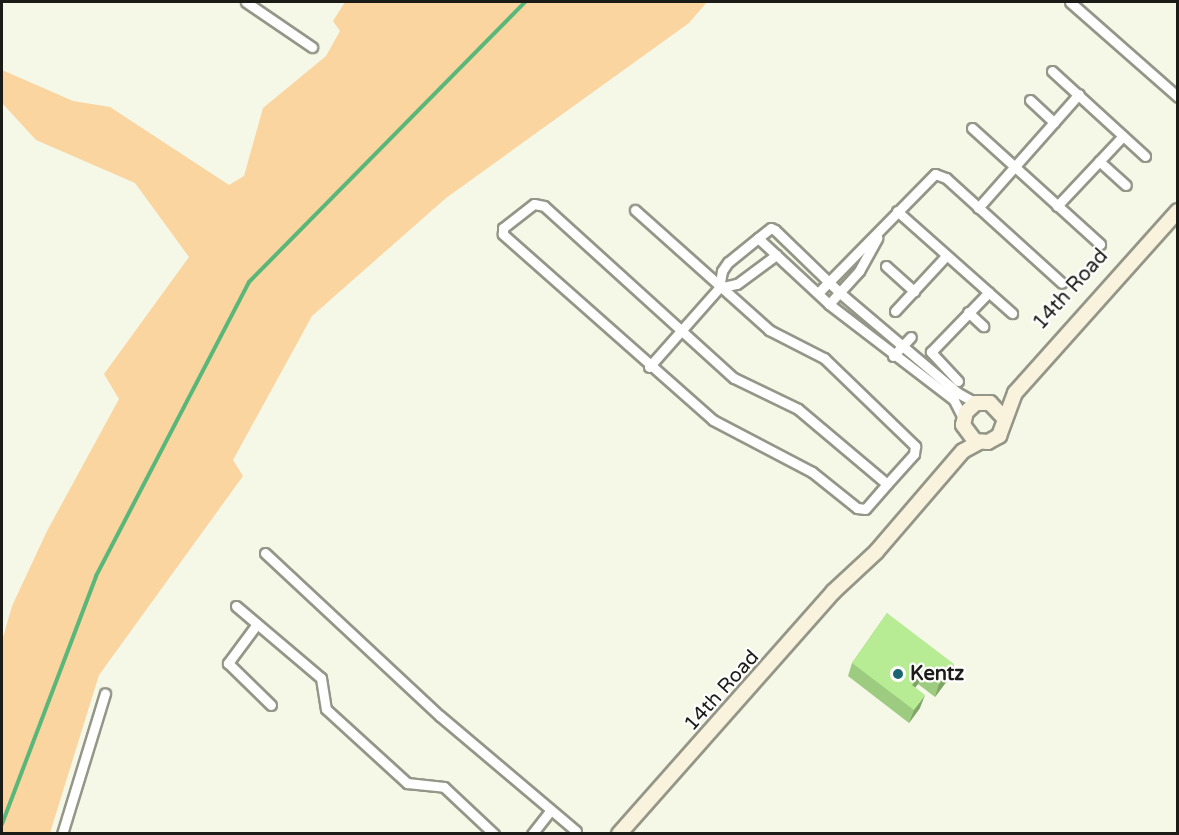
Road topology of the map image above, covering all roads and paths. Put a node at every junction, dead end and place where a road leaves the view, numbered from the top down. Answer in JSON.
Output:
{"nodes":[{"id":1,"x":246,"y":2,"type":"edge"},
{"id":2,"x":1070,"y":2,"type":"edge"},
{"id":3,"x":312,"y":47,"type":"dead end"},
{"id":4,"x":1052,"y":71,"type":"dead end"},
{"id":5,"x":1079,"y":94,"type":"junction"},
{"id":6,"x":1178,"y":96,"type":"edge"},
{"id":7,"x":1029,"y":100,"type":"dead end"},
{"id":8,"x":1054,"y":122,"type":"junction"},
{"id":9,"x":972,"y":128,"type":"dead end"},
{"id":10,"x":1123,"y":136,"type":"junction"},
{"id":11,"x":1145,"y":156,"type":"dead end"},
{"id":12,"x":1100,"y":161,"type":"junction"},
{"id":13,"x":1014,"y":168,"type":"junction"},
{"id":14,"x":1126,"y":185,"type":"dead end"},
{"id":15,"x":1178,"y":200,"type":"edge"},
{"id":16,"x":1057,"y":206,"type":"junction"},
{"id":17,"x":978,"y":208,"type":"junction"},
{"id":18,"x":635,"y":210,"type":"dead end"},
{"id":19,"x":897,"y":211,"type":"junction"},
{"id":20,"x":1178,"y":211,"type":"edge"},
{"id":21,"x":879,"y":233,"type":"junction"},
{"id":22,"x":758,"y":238,"type":"junction"},
{"id":23,"x":1100,"y":244,"type":"dead end"},
{"id":24,"x":776,"y":255,"type":"junction"},
{"id":25,"x":946,"y":256,"type":"junction"},
{"id":26,"x":886,"y":267,"type":"dead end"},
{"id":27,"x":828,"y":281,"type":"junction"},
{"id":28,"x":1062,"y":283,"type":"dead end"},
{"id":29,"x":719,"y":288,"type":"junction"},
{"id":30,"x":914,"y":291,"type":"junction"},
{"id":31,"x":989,"y":292,"type":"junction"},
{"id":32,"x":818,"y":293,"type":"junction"},
{"id":33,"x":840,"y":293,"type":"junction"},
{"id":34,"x":829,"y":304,"type":"junction"},
{"id":35,"x":895,"y":311,"type":"dead end"},
{"id":36,"x":968,"y":312,"type":"junction"},
{"id":37,"x":1011,"y":313,"type":"dead end"},
{"id":38,"x":983,"y":326,"type":"dead end"},
{"id":39,"x":683,"y":330,"type":"junction"},
{"id":40,"x":911,"y":337,"type":"dead end"},
{"id":41,"x":903,"y":345,"type":"junction"},
{"id":42,"x":893,"y":356,"type":"junction"},
{"id":43,"x":648,"y":367,"type":"junction"},
{"id":44,"x":958,"y":381,"type":"dead end"},
{"id":45,"x":983,"y":403,"type":"junction"},
{"id":46,"x":1003,"y":417,"type":"junction"},
{"id":47,"x":964,"y":423,"type":"junction"},
{"id":48,"x":979,"y":442,"type":"junction"},
{"id":49,"x":887,"y":484,"type":"junction"},
{"id":50,"x":265,"y":553,"type":"dead end"},
{"id":51,"x":851,"y":573,"type":"junction"},
{"id":52,"x":236,"y":606,"type":"dead end"},
{"id":53,"x":257,"y":624,"type":"junction"},
{"id":54,"x":105,"y":693,"type":"dead end"},
{"id":55,"x":271,"y":705,"type":"dead end"},
{"id":56,"x":550,"y":811,"type":"junction"},
{"id":57,"x":576,"y":831,"type":"dead end"},
{"id":58,"x":62,"y":834,"type":"edge"},
{"id":59,"x":494,"y":834,"type":"edge"},
{"id":60,"x":532,"y":834,"type":"edge"},
{"id":61,"x":619,"y":834,"type":"edge"}],
"edges":[{"from":1,"to":3,"type":"street"},
{"from":2,"to":6,"type":"street"},
{"from":4,"to":5,"type":"street"},
{"from":5,"to":8,"type":"street"},
{"from":5,"to":10,"type":"street"},
{"from":7,"to":8,"type":"street"},
{"from":8,"to":13,"type":"street"},
{"from":9,"to":13,"type":"street"},
{"from":10,"to":11,"type":"street"},
{"from":10,"to":12,"type":"street"},
{"from":12,"to":14,"type":"street"},
{"from":12,"to":16,"type":"street"},
{"from":13,"to":16,"type":"street"},
{"from":13,"to":17,"type":"street"},
{"from":15,"to":45,"type":"street","name":"14th Road"},
{"from":16,"to":23,"type":"street"},
{"from":17,"to":19,"type":"street"},
{"from":17,"to":28,"type":"street"},
{"from":18,"to":29,"type":"street"},
{"from":19,"to":21,"type":"street"},
{"from":19,"to":25,"type":"street"},
{"from":20,"to":46,"type":"street","name":"14th Road"},
{"from":21,"to":27,"type":"street"},
{"from":21,"to":33,"type":"street"},
{"from":22,"to":24,"type":"street"},
{"from":22,"to":27,"type":"street"},
{"from":22,"to":29,"type":"street"},
{"from":24,"to":29,"type":"street"},
{"from":24,"to":32,"type":"street"},
{"from":25,"to":30,"type":"street"},
{"from":25,"to":31,"type":"street"},
{"from":26,"to":30,"type":"street"},
{"from":27,"to":32,"type":"street"},
{"from":27,"to":33,"type":"street"},
{"from":29,"to":39,"type":"street"},
{"from":29,"to":49,"type":"street"},
{"from":30,"to":35,"type":"street"},
{"from":31,"to":36,"type":"street"},
{"from":31,"to":37,"type":"street"},
{"from":32,"to":34,"type":"street"},
{"from":33,"to":34,"type":"street"},
{"from":33,"to":41,"type":"street"},
{"from":34,"to":42,"type":"street"},
{"from":36,"to":38,"type":"street"},
{"from":36,"to":44,"type":"street"},
{"from":39,"to":43,"type":"street"},
{"from":39,"to":43,"type":"street"},
{"from":39,"to":49,"type":"street"},
{"from":40,"to":41,"type":"street"},
{"from":41,"to":42,"type":"street"},
{"from":41,"to":45,"type":"street"},
{"from":42,"to":47,"type":"street"},
{"from":43,"to":49,"type":"street"},
{"from":45,"to":46,"type":"street"},
{"from":45,"to":47,"type":"street","name":"14th Road"},
{"from":46,"to":48,"type":"street","name":"14th Road"},
{"from":47,"to":48,"type":"street"},
{"from":47,"to":51,"type":"street","name":"14th Road"},
{"from":48,"to":51,"type":"street","name":"14th Road"},
{"from":50,"to":56,"type":"street"},
{"from":51,"to":61,"type":"street","name":"14th Road"},
{"from":52,"to":53,"type":"street"},
{"from":53,"to":55,"type":"street"},
{"from":53,"to":59,"type":"street"},
{"from":54,"to":58,"type":"street"},
{"from":56,"to":57,"type":"street"},
{"from":56,"to":60,"type":"street"}]}
